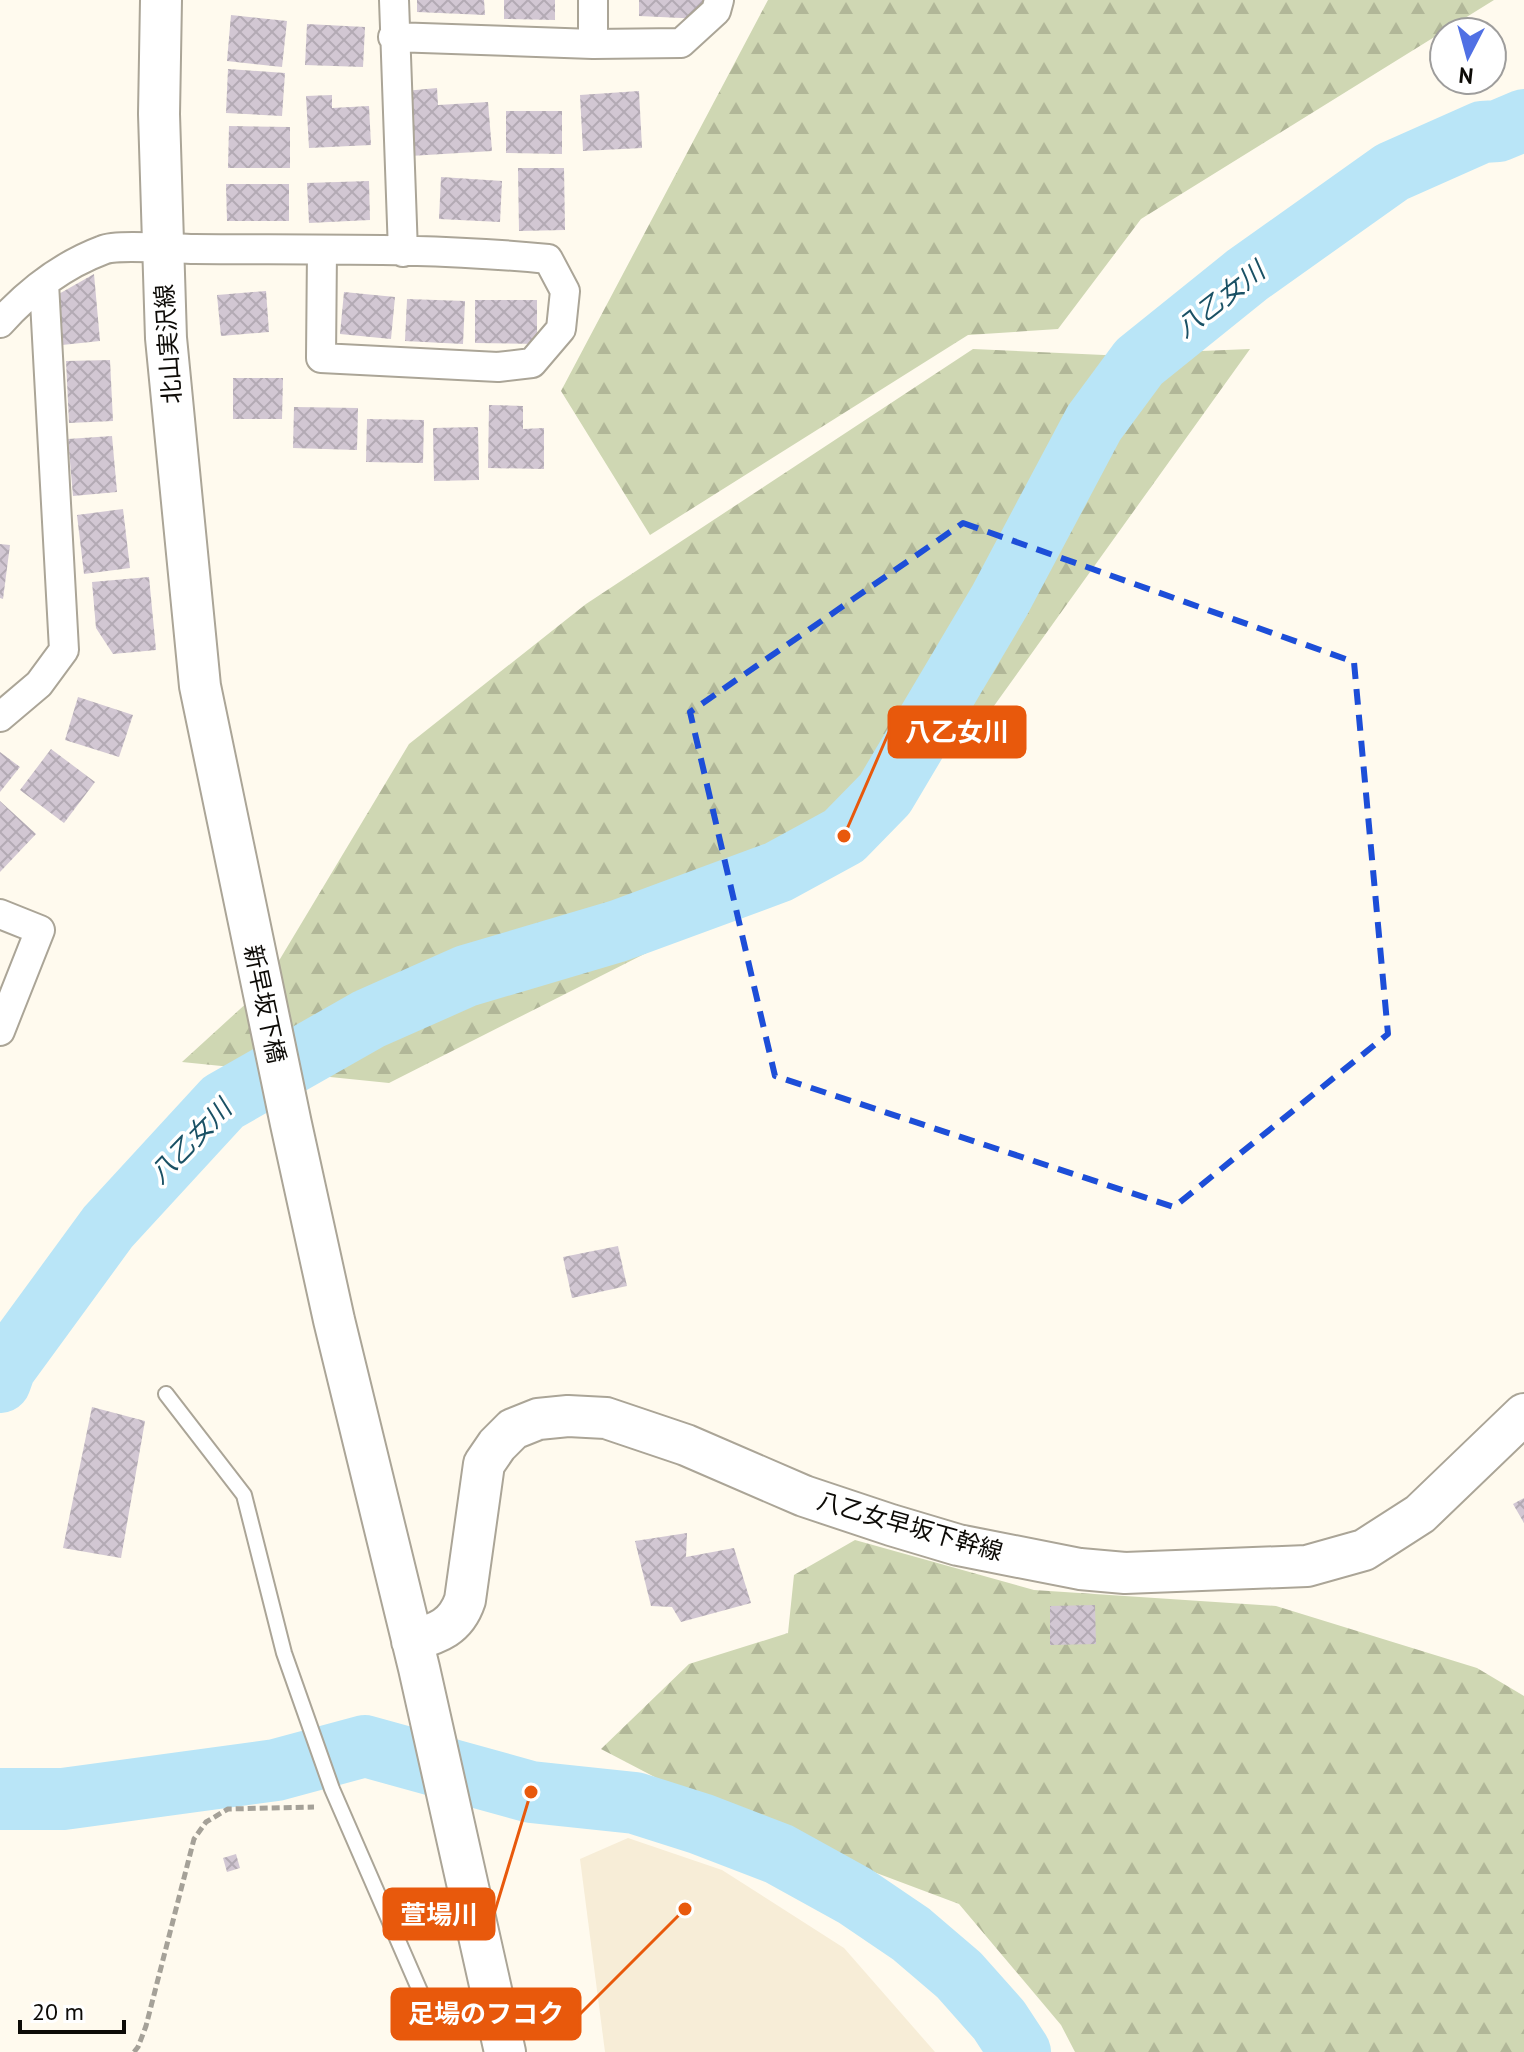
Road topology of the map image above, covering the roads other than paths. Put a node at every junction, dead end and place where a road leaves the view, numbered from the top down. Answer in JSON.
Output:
{"nodes":[{"id":1,"x":161,"y":0,"type":"edge"},
{"id":2,"x":394,"y":0,"type":"edge"},
{"id":3,"x":593,"y":0,"type":"edge"},
{"id":4,"x":719,"y":0,"type":"edge"},
{"id":5,"x":393,"y":37,"type":"junction"},
{"id":6,"x":593,"y":44,"type":"junction"},
{"id":7,"x":161,"y":249,"type":"junction"},
{"id":8,"x":322,"y":250,"type":"junction"},
{"id":9,"x":403,"y":252,"type":"junction"},
{"id":10,"x":44,"y":283,"type":"junction"},
{"id":11,"x":0,"y":323,"type":"edge"},
{"id":12,"x":200,"y":686,"type":"joint"},
{"id":13,"x":0,"y":717,"type":"edge"},
{"id":14,"x":0,"y":914,"type":"edge"},
{"id":15,"x":0,"y":1031,"type":"edge"},
{"id":16,"x":166,"y":1394,"type":"dead end"},
{"id":17,"x":1524,"y":1414,"type":"edge"},
{"id":18,"x":416,"y":1655,"type":"junction"},
{"id":19,"x":494,"y":2002,"type":"junction"},
{"id":20,"x":505,"y":2052,"type":"edge"}],
"edges":[{"from":1,"to":7,"type":"street","name":"北山実沢線"},
{"from":2,"to":5,"type":"street"},
{"from":3,"to":6,"type":"street"},
{"from":4,"to":6,"type":"street"},
{"from":5,"to":6,"type":"street"},
{"from":5,"to":9,"type":"street"},
{"from":7,"to":8,"type":"street"},
{"from":7,"to":10,"type":"street"},
{"from":7,"to":12,"type":"street","name":"北山実沢線"},
{"from":8,"to":9,"type":"street"},
{"from":8,"to":9,"type":"street"},
{"from":10,"to":11,"type":"street"},
{"from":10,"to":13,"type":"street"},
{"from":12,"to":18,"type":"street","name":"新早坂下橋"},
{"from":14,"to":15,"type":"street"},
{"from":16,"to":19,"type":"lane"},
{"from":17,"to":18,"type":"street","name":"八乙女早坂下幹線"},
{"from":18,"to":19,"type":"street","name":"新早坂下橋"},
{"from":19,"to":20,"type":"street"}]}
